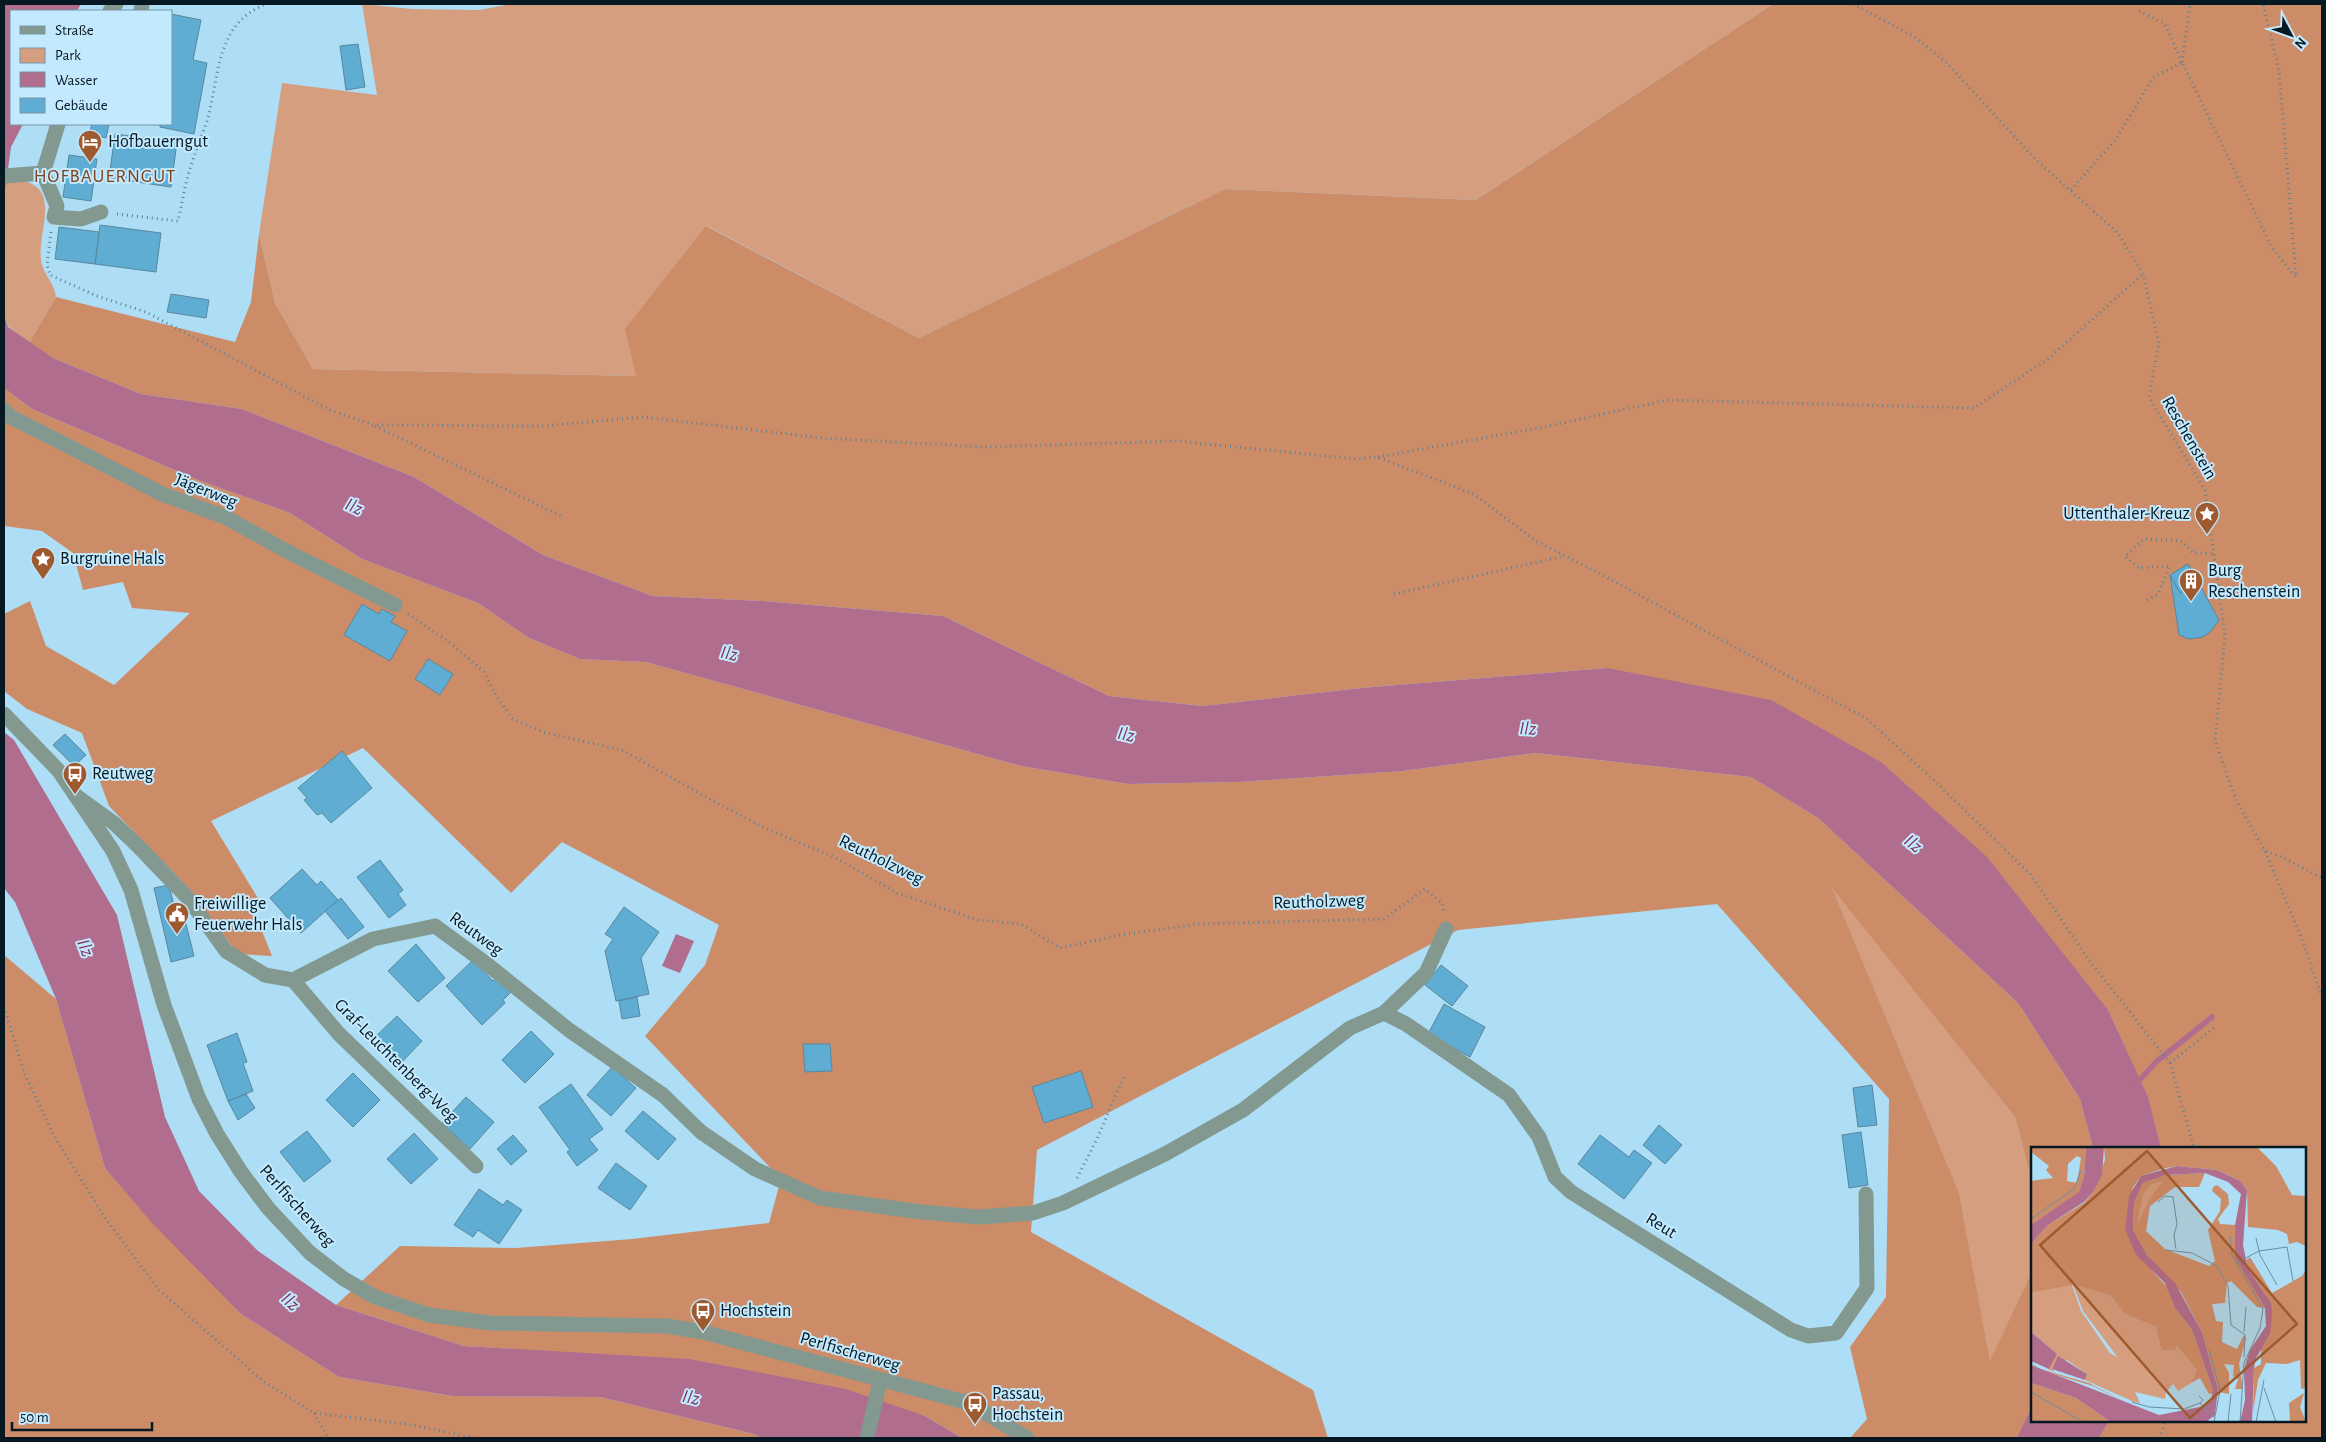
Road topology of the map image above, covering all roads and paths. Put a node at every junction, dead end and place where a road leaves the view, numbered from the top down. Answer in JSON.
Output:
{"nodes":[{"id":1,"x":266,"y":4,"type":"edge"},
{"id":2,"x":1853,"y":4,"type":"edge"},
{"id":3,"x":2190,"y":4,"type":"edge"},
{"id":4,"x":2263,"y":4,"type":"edge"},
{"id":5,"x":2139,"y":11,"type":"dead end"},
{"id":6,"x":2182,"y":62,"type":"junction"},
{"id":7,"x":58,"y":125,"type":"edge"},
{"id":8,"x":43,"y":173,"type":"junction"},
{"id":9,"x":4,"y":176,"type":"edge"},
{"id":10,"x":2071,"y":190,"type":"junction"},
{"id":11,"x":101,"y":212,"type":"joint"},
{"id":12,"x":54,"y":216,"type":"junction"},
{"id":13,"x":2143,"y":274,"type":"junction"},
{"id":14,"x":4,"y":410,"type":"edge"},
{"id":15,"x":373,"y":425,"type":"junction"},
{"id":16,"x":1377,"y":457,"type":"junction"},
{"id":17,"x":561,"y":516,"type":"dead end"},
{"id":18,"x":2215,"y":554,"type":"junction"},
{"id":19,"x":1565,"y":556,"type":"junction"},
{"id":20,"x":1394,"y":594,"type":"dead end"},
{"id":21,"x":2147,"y":600,"type":"dead end"},
{"id":22,"x":395,"y":605,"type":"joint"},
{"id":23,"x":4,"y":714,"type":"edge"},
{"id":24,"x":75,"y":795,"type":"junction"},
{"id":25,"x":2265,"y":851,"type":"junction"},
{"id":26,"x":2322,"y":878,"type":"edge"},
{"id":27,"x":1446,"y":929,"type":"joint"},
{"id":28,"x":293,"y":980,"type":"junction"},
{"id":29,"x":2322,"y":998,"type":"edge"},
{"id":30,"x":4,"y":1006,"type":"edge"},
{"id":31,"x":1384,"y":1013,"type":"junction"},
{"id":32,"x":2215,"y":1027,"type":"dead end"},
{"id":33,"x":2170,"y":1063,"type":"junction"},
{"id":34,"x":1124,"y":1076,"type":"dead end"},
{"id":35,"x":2194,"y":1147,"type":"edge"},
{"id":36,"x":476,"y":1166,"type":"dead end"},
{"id":37,"x":1076,"y":1179,"type":"dead end"},
{"id":38,"x":1866,"y":1194,"type":"dead end"},
{"id":39,"x":880,"y":1381,"type":"junction"},
{"id":40,"x":314,"y":1413,"type":"junction"},
{"id":41,"x":2166,"y":1422,"type":"edge"},
{"id":42,"x":328,"y":1438,"type":"edge"},
{"id":43,"x":475,"y":1438,"type":"edge"},
{"id":44,"x":867,"y":1438,"type":"edge"},
{"id":45,"x":1027,"y":1438,"type":"edge"},
{"id":46,"x":2159,"y":1438,"type":"edge"}],
"edges":[{"from":1,"to":11,"type":"path"},
{"from":2,"to":10,"type":"path"},
{"from":3,"to":6,"type":"path"},
{"from":4,"to":6,"type":"path"},
{"from":5,"to":6,"type":"path"},
{"from":6,"to":10,"type":"path"},
{"from":7,"to":8,"type":"street"},
{"from":8,"to":9,"type":"street"},
{"from":8,"to":12,"type":"street"},
{"from":10,"to":13,"type":"path"},
{"from":11,"to":12,"type":"street"},
{"from":12,"to":15,"type":"path"},
{"from":13,"to":16,"type":"path"},
{"from":13,"to":18,"type":"path","name":"Reschenstein"},
{"from":14,"to":22,"type":"street","name":"Jägerweg"},
{"from":15,"to":16,"type":"path"},
{"from":15,"to":17,"type":"path"},
{"from":16,"to":19,"type":"path"},
{"from":18,"to":21,"type":"path"},
{"from":18,"to":25,"type":"path","name":"Reschenstein"},
{"from":19,"to":20,"type":"path"},
{"from":19,"to":33,"type":"path"},
{"from":22,"to":27,"type":"path","name":"Reutholzweg"},
{"from":23,"to":24,"type":"street","name":"Perlfischerweg"},
{"from":24,"to":28,"type":"street"},
{"from":24,"to":39,"type":"street","name":"Perlfischerweg"},
{"from":25,"to":26,"type":"path"},
{"from":25,"to":29,"type":"path","name":"Reschenstein"},
{"from":27,"to":31,"type":"street"},
{"from":28,"to":31,"type":"street","name":"Reutweg"},
{"from":28,"to":36,"type":"street","name":"Graf-Leuchtenberg-Weg"},
{"from":30,"to":40,"type":"path"},
{"from":31,"to":38,"type":"street","name":"Reut"},
{"from":32,"to":33,"type":"path"},
{"from":33,"to":35,"type":"path"},
{"from":34,"to":37,"type":"path"},
{"from":39,"to":44,"type":"street"},
{"from":39,"to":45,"type":"street","name":"Perlfischerweg"},
{"from":40,"to":42,"type":"path"},
{"from":40,"to":43,"type":"path"},
{"from":41,"to":46,"type":"path"}]}
